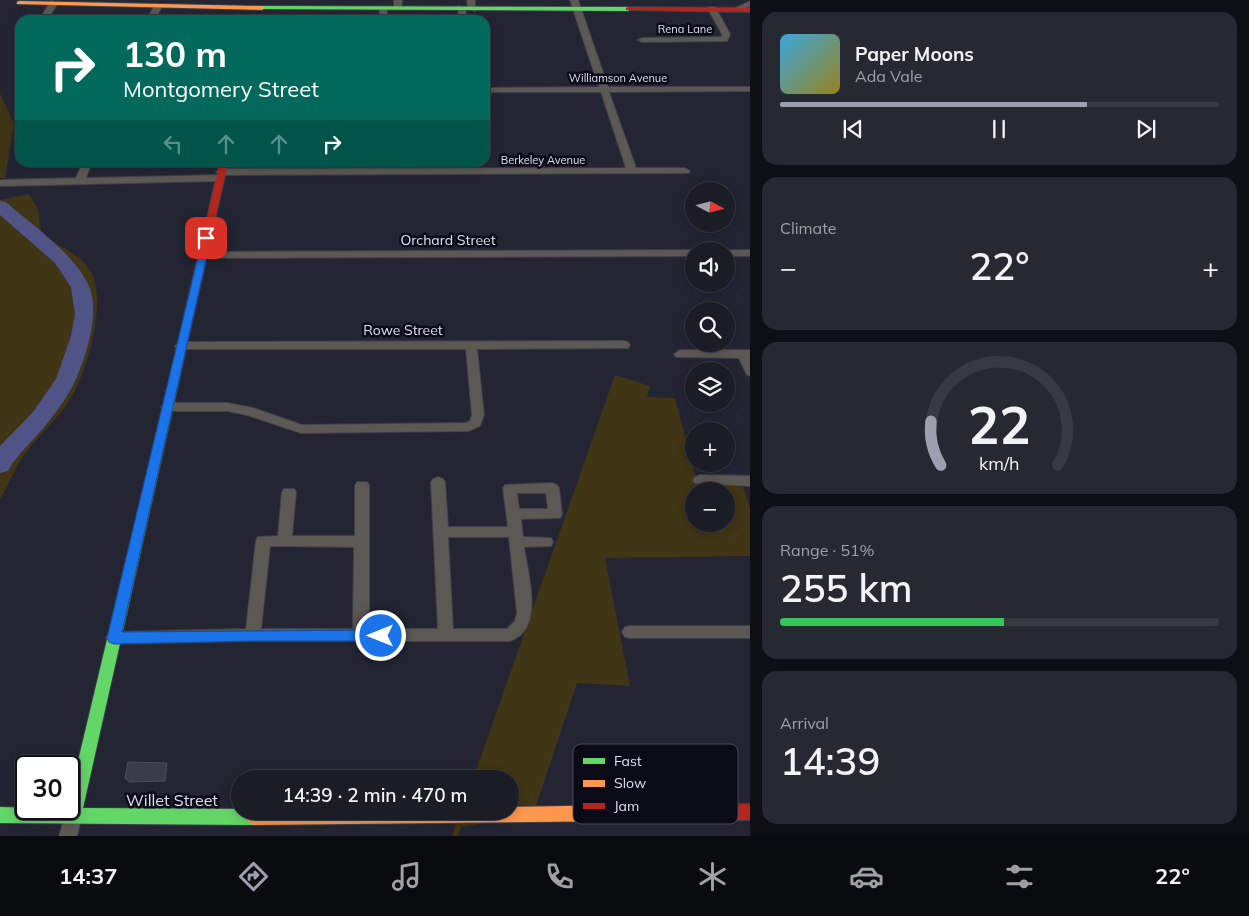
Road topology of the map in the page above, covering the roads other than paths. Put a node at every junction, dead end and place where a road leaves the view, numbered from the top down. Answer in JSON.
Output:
{"nodes":[{"id":1,"x":19,"y":3,"type":"dead end"},
{"id":2,"x":750,"y":3,"type":"edge"},
{"id":3,"x":54,"y":4,"type":"junction"},
{"id":4,"x":263,"y":4,"type":"edge"},
{"id":5,"x":398,"y":4,"type":"edge"},
{"id":6,"x":575,"y":4,"type":"edge"},
{"id":7,"x":158,"y":6,"type":"junction"},
{"id":8,"x":712,"y":8,"type":"junction"},
{"id":9,"x":467,"y":9,"type":"edge"},
{"id":10,"x":737,"y":9,"type":"junction"},
{"id":11,"x":750,"y":10,"type":"edge"},
{"id":12,"x":383,"y":14,"type":"edge"},
{"id":13,"x":46,"y":15,"type":"edge"},
{"id":14,"x":154,"y":15,"type":"edge"},
{"id":15,"x":642,"y":40,"type":"dead end"},
{"id":16,"x":748,"y":89,"type":"edge"},
{"id":17,"x":490,"y":90,"type":"edge"},
{"id":18,"x":604,"y":90,"type":"junction"},
{"id":19,"x":86,"y":167,"type":"edge"},
{"id":20,"x":222,"y":171,"type":"edge"},
{"id":21,"x":632,"y":171,"type":"junction"},
{"id":22,"x":685,"y":171,"type":"dead end"},
{"id":23,"x":80,"y":181,"type":"junction"},
{"id":24,"x":1,"y":183,"type":"edge"},
{"id":25,"x":685,"y":253,"type":"edge"},
{"id":26,"x":735,"y":253,"type":"edge"},
{"id":27,"x":750,"y":253,"type":"edge"},
{"id":28,"x":202,"y":255,"type":"junction"},
{"id":29,"x":471,"y":345,"type":"junction"},
{"id":30,"x":624,"y":345,"type":"dead end"},
{"id":31,"x":181,"y":346,"type":"junction"},
{"id":32,"x":680,"y":354,"type":"dead end"},
{"id":33,"x":746,"y":354,"type":"edge"},
{"id":34,"x":750,"y":372,"type":"edge"},
{"id":35,"x":167,"y":407,"type":"junction"},
{"id":36,"x":700,"y":480,"type":"dead end"},
{"id":37,"x":750,"y":481,"type":"edge"},
{"id":38,"x":438,"y":482,"type":"dead end"},
{"id":39,"x":362,"y":485,"type":"dead end"},
{"id":40,"x":289,"y":492,"type":"dead end"},
{"id":41,"x":514,"y":514,"type":"dead end"},
{"id":42,"x":441,"y":532,"type":"junction"},
{"id":43,"x":516,"y":537,"type":"junction"},
{"id":44,"x":285,"y":541,"type":"junction"},
{"id":45,"x":363,"y":542,"type":"junction"},
{"id":46,"x":546,"y":542,"type":"dead end"},
{"id":47,"x":630,"y":632,"type":"dead end"},
{"id":48,"x":750,"y":632,"type":"edge"},
{"id":49,"x":253,"y":635,"type":"junction"},
{"id":50,"x":446,"y":635,"type":"junction"},
{"id":51,"x":361,"y":636,"type":"junction"},
{"id":52,"x":114,"y":638,"type":"junction"},
{"id":53,"x":80,"y":786,"type":"edge"},
{"id":54,"x":573,"y":813,"type":"edge"},
{"id":55,"x":0,"y":815,"type":"edge"},
{"id":56,"x":15,"y":815,"type":"edge"},
{"id":57,"x":80,"y":816,"type":"edge"},
{"id":58,"x":72,"y":820,"type":"edge"},
{"id":59,"x":68,"y":836,"type":"edge"}],
"edges":[{"from":1,"to":3,"type":"street"},
{"from":2,"to":10,"type":"street"},
{"from":3,"to":7,"type":"street"},
{"from":3,"to":13,"type":"street"},
{"from":4,"to":7,"type":"street"},
{"from":4,"to":12,"type":"street"},
{"from":5,"to":9,"type":"street"},
{"from":5,"to":12,"type":"street"},
{"from":6,"to":8,"type":"street"},
{"from":6,"to":9,"type":"street"},
{"from":6,"to":18,"type":"street"},
{"from":7,"to":14,"type":"street"},
{"from":8,"to":10,"type":"street"},
{"from":8,"to":15,"type":"street","name":"Rena Lane"},
{"from":10,"to":11,"type":"street"},
{"from":16,"to":18,"type":"street","name":"Williamson Avenue"},
{"from":17,"to":18,"type":"street","name":"Williamson Avenue"},
{"from":18,"to":21,"type":"street"},
{"from":19,"to":23,"type":"street"},
{"from":20,"to":21,"type":"street","name":"Berkeley Avenue"},
{"from":20,"to":23,"type":"street","name":"Berkeley Avenue"},
{"from":20,"to":28,"type":"street"},
{"from":21,"to":22,"type":"street","name":"Berkeley Avenue"},
{"from":23,"to":24,"type":"street","name":"Berkeley Avenue"},
{"from":25,"to":28,"type":"street","name":"Orchard Street"},
{"from":26,"to":27,"type":"street"},
{"from":28,"to":31,"type":"street"},
{"from":29,"to":30,"type":"street","name":"Rowe Street"},
{"from":29,"to":31,"type":"street","name":"Rowe Street"},
{"from":29,"to":35,"type":"street"},
{"from":31,"to":35,"type":"street"},
{"from":32,"to":33,"type":"street"},
{"from":33,"to":34,"type":"street"},
{"from":35,"to":52,"type":"street"},
{"from":36,"to":37,"type":"street"},
{"from":38,"to":42,"type":"street"},
{"from":39,"to":45,"type":"street"},
{"from":40,"to":44,"type":"street"},
{"from":41,"to":43,"type":"street"},
{"from":42,"to":43,"type":"street"},
{"from":42,"to":50,"type":"street"},
{"from":43,"to":46,"type":"street"},
{"from":43,"to":50,"type":"street"},
{"from":44,"to":45,"type":"street"},
{"from":44,"to":49,"type":"street"},
{"from":45,"to":51,"type":"street"},
{"from":47,"to":48,"type":"street"},
{"from":49,"to":51,"type":"street"},
{"from":49,"to":52,"type":"street"},
{"from":50,"to":51,"type":"street"},
{"from":52,"to":53,"type":"street"},
{"from":54,"to":57,"type":"street","name":"Willet Street"},
{"from":55,"to":56,"type":"street","name":"Willet Street"},
{"from":58,"to":59,"type":"street"}]}
